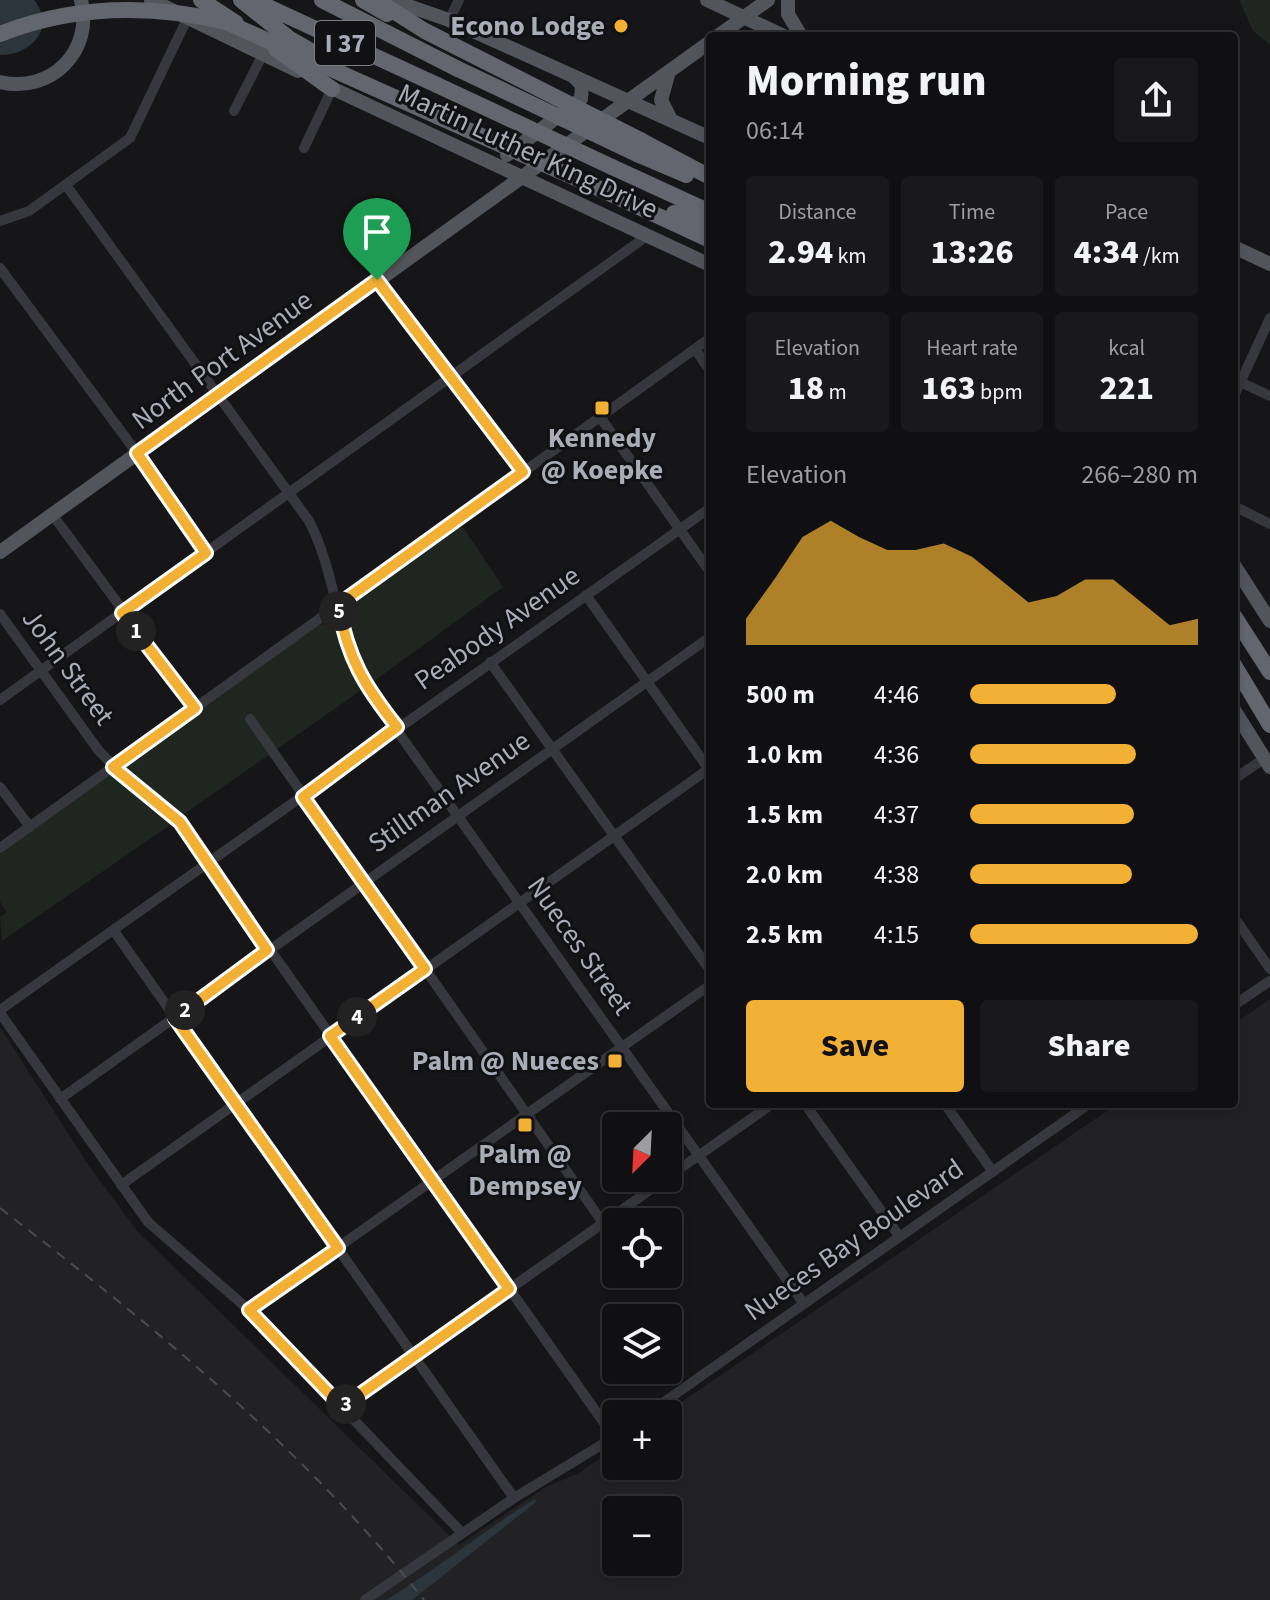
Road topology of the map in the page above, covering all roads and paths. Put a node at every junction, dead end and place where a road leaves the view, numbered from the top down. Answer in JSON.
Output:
{"nodes":[{"id":1,"x":81,"y":0,"type":"edge"},
{"id":2,"x":151,"y":0,"type":"edge"},
{"id":3,"x":201,"y":0,"type":"edge"},
{"id":4,"x":241,"y":0,"type":"edge"},
{"id":5,"x":253,"y":0,"type":"edge"},
{"id":6,"x":322,"y":0,"type":"edge"},
{"id":7,"x":363,"y":0,"type":"edge"},
{"id":8,"x":376,"y":0,"type":"edge"},
{"id":9,"x":391,"y":0,"type":"edge"},
{"id":10,"x":459,"y":0,"type":"edge"},
{"id":11,"x":707,"y":0,"type":"edge"},
{"id":12,"x":768,"y":0,"type":"edge"},
{"id":13,"x":788,"y":0,"type":"edge"},
{"id":14,"x":188,"y":17,"type":"junction"},
{"id":15,"x":744,"y":18,"type":"junction"},
{"id":16,"x":449,"y":20,"type":"junction"},
{"id":17,"x":425,"y":31,"type":"junction"},
{"id":18,"x":724,"y":32,"type":"edge"},
{"id":19,"x":775,"y":32,"type":"edge"},
{"id":20,"x":799,"y":32,"type":"edge"},
{"id":21,"x":0,"y":34,"type":"edge"},
{"id":22,"x":706,"y":45,"type":"edge"},
{"id":23,"x":263,"y":54,"type":"junction"},
{"id":24,"x":669,"y":73,"type":"junction"},
{"id":25,"x":572,"y":75,"type":"junction"},
{"id":26,"x":363,"y":81,"type":"junction"},
{"id":27,"x":0,"y":82,"type":"edge"},
{"id":28,"x":332,"y":89,"type":"junction"},
{"id":29,"x":631,"y":100,"type":"junction"},
{"id":30,"x":234,"y":111,"type":"dead end"},
{"id":31,"x":673,"y":121,"type":"junction"},
{"id":32,"x":706,"y":136,"type":"edge"},
{"id":33,"x":304,"y":148,"type":"dead end"},
{"id":34,"x":641,"y":148,"type":"junction"},
{"id":35,"x":476,"y":154,"type":"junction"},
{"id":36,"x":706,"y":175,"type":"edge"},
{"id":37,"x":524,"y":176,"type":"junction"},
{"id":38,"x":706,"y":183,"type":"edge"},
{"id":39,"x":66,"y":185,"type":"junction"},
{"id":40,"x":600,"y":189,"type":"junction"},
{"id":41,"x":706,"y":210,"type":"edge"},
{"id":42,"x":0,"y":221,"type":"edge"},
{"id":43,"x":706,"y":225,"type":"edge"},
{"id":44,"x":647,"y":236,"type":"junction"},
{"id":45,"x":706,"y":238,"type":"edge"},
{"id":46,"x":1238,"y":249,"type":"edge"},
{"id":47,"x":706,"y":263,"type":"edge"},
{"id":48,"x":1270,"y":264,"type":"edge"},
{"id":49,"x":0,"y":268,"type":"edge"},
{"id":50,"x":377,"y":280,"type":"junction"},
{"id":51,"x":1270,"y":318,"type":"edge"},
{"id":52,"x":706,"y":341,"type":"edge"},
{"id":53,"x":695,"y":349,"type":"junction"},
{"id":54,"x":706,"y":365,"type":"edge"},
{"id":55,"x":450,"y":377,"type":"junction"},
{"id":56,"x":1238,"y":379,"type":"edge"},
{"id":57,"x":1238,"y":381,"type":"edge"},
{"id":58,"x":218,"y":395,"type":"junction"},
{"id":59,"x":1270,"y":396,"type":"edge"},
{"id":60,"x":600,"y":417,"type":"junction"},
{"id":61,"x":137,"y":453,"type":"junction"},
{"id":62,"x":523,"y":472,"type":"junction"},
{"id":63,"x":287,"y":494,"type":"junction"},
{"id":64,"x":1238,"y":508,"type":"edge"},
{"id":65,"x":706,"y":511,"type":"edge"},
{"id":66,"x":1247,"y":513,"type":"junction"},
{"id":67,"x":52,"y":514,"type":"junction"},
{"id":68,"x":1238,"y":518,"type":"edge"},
{"id":69,"x":1270,"y":524,"type":"edge"},
{"id":70,"x":679,"y":530,"type":"junction"},
{"id":71,"x":0,"y":552,"type":"edge"},
{"id":72,"x":206,"y":553,"type":"junction"},
{"id":73,"x":706,"y":567,"type":"edge"},
{"id":74,"x":1238,"y":571,"type":"edge"},
{"id":75,"x":586,"y":595,"type":"junction"},
{"id":76,"x":338,"y":605,"type":"junction"},
{"id":77,"x":1238,"y":609,"type":"edge"},
{"id":78,"x":122,"y":613,"type":"junction"},
{"id":79,"x":0,"y":614,"type":"edge"},
{"id":80,"x":1270,"y":621,"type":"edge"},
{"id":81,"x":1238,"y":622,"type":"edge"},
{"id":82,"x":706,"y":640,"type":"edge"},
{"id":83,"x":1270,"y":651,"type":"edge"},
{"id":84,"x":490,"y":662,"type":"junction"},
{"id":85,"x":41,"y":671,"type":"junction"},
{"id":86,"x":1238,"y":672,"type":"edge"},
{"id":87,"x":1270,"y":672,"type":"edge"},
{"id":88,"x":647,"y":682,"type":"junction"},
{"id":89,"x":1238,"y":682,"type":"edge"},
{"id":90,"x":0,"y":700,"type":"edge"},
{"id":91,"x":195,"y":708,"type":"junction"},
{"id":92,"x":1238,"y":716,"type":"edge"},
{"id":93,"x":250,"y":719,"type":"dead end"},
{"id":94,"x":1270,"y":725,"type":"edge"},
{"id":95,"x":397,"y":727,"type":"junction"},
{"id":96,"x":552,"y":749,"type":"junction"},
{"id":97,"x":1267,"y":762,"type":"edge"},
{"id":98,"x":706,"y":765,"type":"edge"},
{"id":99,"x":113,"y":767,"type":"junction"},
{"id":100,"x":706,"y":771,"type":"edge"},
{"id":101,"x":1238,"y":777,"type":"edge"},
{"id":102,"x":0,"y":787,"type":"edge"},
{"id":103,"x":303,"y":797,"type":"junction"},
{"id":104,"x":461,"y":816,"type":"junction"},
{"id":105,"x":30,"y":827,"type":"junction"},
{"id":106,"x":614,"y":835,"type":"junction"},
{"id":107,"x":0,"y":848,"type":"edge"},
{"id":108,"x":209,"y":864,"type":"junction"},
{"id":109,"x":364,"y":882,"type":"junction"},
{"id":110,"x":520,"y":902,"type":"junction"},
{"id":111,"x":1238,"y":923,"type":"edge"},
{"id":112,"x":114,"y":931,"type":"junction"},
{"id":113,"x":267,"y":950,"type":"junction"},
{"id":114,"x":706,"y":964,"type":"edge"},
{"id":115,"x":425,"y":969,"type":"junction"},
{"id":116,"x":1270,"y":969,"type":"edge"},
{"id":117,"x":1270,"y":981,"type":"edge"},
{"id":118,"x":706,"y":988,"type":"edge"},
{"id":119,"x":1238,"y":1002,"type":"edge"},
{"id":120,"x":0,"y":1012,"type":"edge"},
{"id":121,"x":175,"y":1018,"type":"junction"},
{"id":122,"x":330,"y":1036,"type":"junction"},
{"id":123,"x":621,"y":1048,"type":"junction"},
{"id":124,"x":60,"y":1099,"type":"junction"},
{"id":125,"x":236,"y":1105,"type":"junction"},
{"id":126,"x":766,"y":1108,"type":"edge"},
{"id":127,"x":808,"y":1108,"type":"edge"},
{"id":128,"x":948,"y":1108,"type":"edge"},
{"id":129,"x":1082,"y":1108,"type":"edge"},
{"id":130,"x":527,"y":1114,"type":"junction"},
{"id":131,"x":699,"y":1156,"type":"junction"},
{"id":132,"x":682,"y":1168,"type":"edge"},
{"id":133,"x":993,"y":1172,"type":"junction"},
{"id":134,"x":432,"y":1181,"type":"junction"},
{"id":135,"x":121,"y":1185,"type":"junction"},
{"id":136,"x":648,"y":1192,"type":"edge"},
{"id":137,"x":625,"y":1208,"type":"edge"},
{"id":138,"x":602,"y":1222,"type":"edge"},
{"id":139,"x":602,"y":1224,"type":"edge"},
{"id":140,"x":899,"y":1236,"type":"junction"},
{"id":141,"x":338,"y":1248,"type":"junction"},
{"id":142,"x":509,"y":1289,"type":"junction"},
{"id":143,"x":804,"y":1304,"type":"junction"},
{"id":144,"x":249,"y":1310,"type":"junction"},
{"id":145,"x":414,"y":1356,"type":"junction"},
{"id":146,"x":667,"y":1400,"type":"edge"},
{"id":147,"x":342,"y":1407,"type":"junction"},
{"id":148,"x":602,"y":1418,"type":"edge"},
{"id":149,"x":602,"y":1444,"type":"edge"},
{"id":150,"x":514,"y":1498,"type":"junction"},
{"id":151,"x":462,"y":1533,"type":"junction"},
{"id":152,"x":365,"y":1600,"type":"edge"}],
"edges":[{"from":1,"to":27,"type":"main road"},
{"from":2,"to":14,"type":"main road","name":"Martin Luther King Drive"},
{"from":3,"to":28,"type":"highway"},
{"from":4,"to":26,"type":"highway","bridge":true},
{"from":5,"to":41,"type":"highway","number":"I 37","bridge":true},
{"from":6,"to":34,"type":"highway","number":"I 37","bridge":true},
{"from":7,"to":17,"type":"highway","bridge":true},
{"from":8,"to":17,"type":"highway","bridge":true},
{"from":9,"to":16,"type":"main road"},
{"from":10,"to":16,"type":"street"},
{"from":11,"to":15,"type":"main road"},
{"from":12,"to":15,"type":"main road"},
{"from":13,"to":20,"type":"main road"},
{"from":14,"to":23,"type":"main road","name":"Martin Luther King Drive"},
{"from":14,"to":39,"type":"street"},
{"from":15,"to":18,"type":"main road"},
{"from":15,"to":19,"type":"main road"},
{"from":16,"to":25,"type":"main road"},
{"from":17,"to":34,"type":"highway","bridge":true},
{"from":21,"to":26,"type":"highway","bridge":true},
{"from":22,"to":24,"type":"main road","name":"North Port Avenue"},
{"from":23,"to":28,"type":"main road","name":"Martin Luther King Drive"},
{"from":23,"to":30,"type":"street"},
{"from":24,"to":29,"type":"main road","name":"North Port Avenue"},
{"from":24,"to":31,"type":"main road"},
{"from":25,"to":29,"type":"main road"},
{"from":25,"to":35,"type":"main road"},
{"from":26,"to":40,"type":"highway","bridge":true},
{"from":28,"to":33,"type":"street"},
{"from":28,"to":35,"type":"main road","name":"Martin Luther King Drive"},
{"from":29,"to":31,"type":"main road"},
{"from":29,"to":37,"type":"main road","name":"North Port Avenue"},
{"from":31,"to":32,"type":"main road"},
{"from":34,"to":36,"type":"highway"},
{"from":34,"to":38,"type":"highway","number":"I 37"},
{"from":35,"to":37,"type":"main road","name":"Martin Luther King Drive"},
{"from":37,"to":44,"type":"main road","name":"Martin Luther King Drive"},
{"from":37,"to":50,"type":"main road","name":"North Port Avenue"},
{"from":39,"to":42,"type":"street"},
{"from":39,"to":58,"type":"street","name":"Nueces Street"},
{"from":40,"to":43,"type":"highway"},
{"from":40,"to":45,"type":"highway"},
{"from":44,"to":47,"type":"main road","name":"Martin Luther King Drive"},
{"from":44,"to":55,"type":"street"},
{"from":46,"to":48,"type":"main road"},
{"from":49,"to":61,"type":"street"},
{"from":50,"to":55,"type":"street"},
{"from":50,"to":58,"type":"main road","name":"North Port Avenue"},
{"from":51,"to":56,"type":"street"},
{"from":52,"to":53,"type":"street"},
{"from":53,"to":54,"type":"street"},
{"from":53,"to":60,"type":"street"},
{"from":55,"to":62,"type":"street"},
{"from":55,"to":63,"type":"street"},
{"from":57,"to":59,"type":"street"},
{"from":58,"to":61,"type":"main road","name":"North Port Avenue"},
{"from":58,"to":63,"type":"street","name":"Nueces Street"},
{"from":60,"to":62,"type":"street"},
{"from":60,"to":70,"type":"street"},
{"from":61,"to":67,"type":"main road","name":"North Port Avenue"},
{"from":61,"to":72,"type":"street"},
{"from":62,"to":76,"type":"street"},
{"from":63,"to":72,"type":"street"},
{"from":63,"to":76,"type":"street","name":"Nueces Street"},
{"from":64,"to":66,"type":"street"},
{"from":65,"to":70,"type":"street","name":"Peabody Avenue"},
{"from":66,"to":68,"type":"street"},
{"from":66,"to":69,"type":"street"},
{"from":67,"to":71,"type":"main road","name":"North Port Avenue"},
{"from":67,"to":78,"type":"street"},
{"from":70,"to":73,"type":"street"},
{"from":70,"to":75,"type":"street","name":"Peabody Avenue"},
{"from":72,"to":78,"type":"street"},
{"from":74,"to":80,"type":"main road"},
{"from":75,"to":84,"type":"street","name":"Peabody Avenue"},
{"from":75,"to":88,"type":"street"},
{"from":76,"to":91,"type":"street"},
{"from":76,"to":95,"type":"street","name":"Nueces Street"},
{"from":77,"to":83,"type":"highway"},
{"from":78,"to":85,"type":"street"},
{"from":78,"to":91,"type":"street"},
{"from":79,"to":85,"type":"street","name":"John Street"},
{"from":81,"to":87,"type":"highway"},
{"from":82,"to":88,"type":"street","name":"Stillman Avenue"},
{"from":84,"to":95,"type":"street","name":"Peabody Avenue"},
{"from":84,"to":96,"type":"street"},
{"from":85,"to":90,"type":"street"},
{"from":85,"to":99,"type":"street","name":"John Street"},
{"from":86,"to":94,"type":"highway"},
{"from":88,"to":96,"type":"street","name":"Stillman Avenue"},
{"from":88,"to":98,"type":"street"},
{"from":89,"to":94,"type":"highway"},
{"from":91,"to":99,"type":"street"},
{"from":92,"to":97,"type":"main road"},
{"from":93,"to":103,"type":"street"},
{"from":95,"to":103,"type":"street","name":"Peabody Avenue"},
{"from":95,"to":104,"type":"street","name":"Nueces Street"},
{"from":96,"to":104,"type":"street","name":"Stillman Avenue"},
{"from":96,"to":106,"type":"street"},
{"from":97,"to":101,"type":"street"},
{"from":99,"to":105,"type":"street"},
{"from":99,"to":108,"type":"street","name":"John Street"},
{"from":100,"to":106,"type":"street"},
{"from":102,"to":105,"type":"street"},
{"from":103,"to":108,"type":"street","name":"Peabody Avenue"},
{"from":103,"to":109,"type":"street"},
{"from":104,"to":109,"type":"street","name":"Stillman Avenue"},
{"from":104,"to":110,"type":"street","name":"Nueces Street"},
{"from":105,"to":107,"type":"street"},
{"from":106,"to":110,"type":"street"},
{"from":106,"to":114,"type":"street"},
{"from":108,"to":112,"type":"street","name":"Peabody Avenue"},
{"from":108,"to":113,"type":"street","name":"John Street"},
{"from":109,"to":113,"type":"street","name":"Stillman Avenue"},
{"from":109,"to":115,"type":"street"},
{"from":110,"to":115,"type":"street"},
{"from":110,"to":123,"type":"street","name":"Nueces Street"},
{"from":111,"to":116,"type":"street"},
{"from":112,"to":120,"type":"street","name":"Peabody Avenue"},
{"from":112,"to":121,"type":"street"},
{"from":113,"to":121,"type":"street","name":"Stillman Avenue"},
{"from":113,"to":122,"type":"street","name":"John Street"},
{"from":115,"to":122,"type":"street"},
{"from":115,"to":130,"type":"street"},
{"from":117,"to":119,"type":"street"},
{"from":118,"to":123,"type":"street"},
{"from":120,"to":124,"type":"street"},
{"from":121,"to":124,"type":"street","name":"Stillman Avenue"},
{"from":121,"to":125,"type":"street"},
{"from":122,"to":125,"type":"street"},
{"from":122,"to":134,"type":"street","name":"John Street"},
{"from":123,"to":130,"type":"street"},
{"from":123,"to":131,"type":"street","name":"Nueces Street"},
{"from":124,"to":135,"type":"street"},
{"from":125,"to":135,"type":"street"},
{"from":125,"to":141,"type":"street"},
{"from":126,"to":131,"type":"street"},
{"from":127,"to":140,"type":"street"},
{"from":128,"to":133,"type":"street"},
{"from":129,"to":133,"type":"street","name":"Nueces Bay Boulevard"},
{"from":130,"to":134,"type":"street"},
{"from":130,"to":138,"type":"street"},
{"from":131,"to":132,"type":"street"},
{"from":131,"to":143,"type":"street","name":"Nueces Street"},
{"from":133,"to":140,"type":"street","name":"Nueces Bay Boulevard"},
{"from":134,"to":141,"type":"street"},
{"from":134,"to":142,"type":"street","name":"John Street"},
{"from":135,"to":144,"type":"street"},
{"from":136,"to":137,"type":"street"},
{"from":139,"to":142,"type":"street"},
{"from":140,"to":143,"type":"street","name":"Nueces Bay Boulevard"},
{"from":141,"to":144,"type":"street"},
{"from":141,"to":145,"type":"street"},
{"from":142,"to":145,"type":"street"},
{"from":142,"to":148,"type":"street","name":"John Street"},
{"from":143,"to":146,"type":"street","name":"Nueces Bay Boulevard"},
{"from":144,"to":147,"type":"street"},
{"from":145,"to":147,"type":"street"},
{"from":145,"to":150,"type":"street"},
{"from":147,"to":151,"type":"street"},
{"from":149,"to":150,"type":"street"},
{"from":150,"to":151,"type":"street"},
{"from":151,"to":152,"type":"street"}]}
